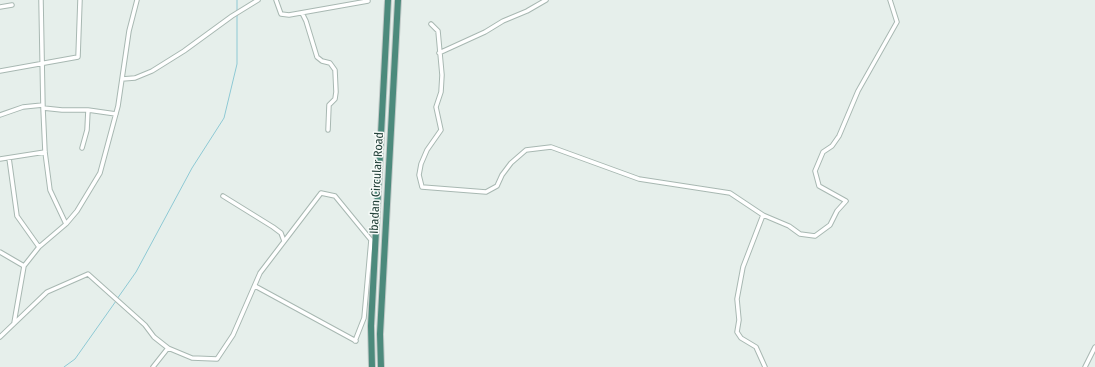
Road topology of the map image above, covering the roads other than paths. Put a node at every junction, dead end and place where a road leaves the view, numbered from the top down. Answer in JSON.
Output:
{"nodes":[{"id":1,"x":41,"y":0,"type":"edge"},
{"id":2,"x":80,"y":0,"type":"edge"},
{"id":3,"x":137,"y":0,"type":"edge"},
{"id":4,"x":258,"y":0,"type":"edge"},
{"id":5,"x":276,"y":0,"type":"edge"},
{"id":6,"x":388,"y":0,"type":"edge"},
{"id":7,"x":398,"y":0,"type":"edge"},
{"id":8,"x":546,"y":0,"type":"edge"},
{"id":9,"x":890,"y":0,"type":"edge"},
{"id":10,"x":368,"y":1,"type":"dead end"},
{"id":11,"x":12,"y":5,"type":"dead end"},
{"id":12,"x":0,"y":7,"type":"edge"},
{"id":13,"x":302,"y":13,"type":"junction"},
{"id":14,"x":431,"y":24,"type":"dead end"},
{"id":15,"x":439,"y":53,"type":"junction"},
{"id":16,"x":42,"y":63,"type":"junction"},
{"id":17,"x":0,"y":71,"type":"edge"},
{"id":18,"x":122,"y":79,"type":"junction"},
{"id":19,"x":42,"y":106,"type":"junction"},
{"id":20,"x":88,"y":110,"type":"junction"},
{"id":21,"x":116,"y":114,"type":"junction"},
{"id":22,"x":0,"y":115,"type":"edge"},
{"id":23,"x":328,"y":130,"type":"dead end"},
{"id":24,"x":82,"y":148,"type":"dead end"},
{"id":25,"x":45,"y":152,"type":"junction"},
{"id":26,"x":9,"y":158,"type":"junction"},
{"id":27,"x":0,"y":159,"type":"edge"},
{"id":28,"x":223,"y":196,"type":"dead end"},
{"id":29,"x":763,"y":215,"type":"junction"},
{"id":30,"x":66,"y":224,"type":"junction"},
{"id":31,"x":284,"y":241,"type":"junction"},
{"id":32,"x":39,"y":246,"type":"junction"},
{"id":33,"x":0,"y":252,"type":"edge"},
{"id":34,"x":24,"y":266,"type":"junction"},
{"id":35,"x":255,"y":286,"type":"junction"},
{"id":36,"x":14,"y":323,"type":"junction"},
{"id":37,"x":0,"y":337,"type":"edge"},
{"id":38,"x":1095,"y":347,"type":"edge"},
{"id":39,"x":168,"y":348,"type":"junction"},
{"id":40,"x":153,"y":367,"type":"edge"},
{"id":41,"x":372,"y":367,"type":"edge"},
{"id":42,"x":381,"y":367,"type":"edge"},
{"id":43,"x":765,"y":367,"type":"edge"},
{"id":44,"x":1085,"y":367,"type":"edge"}],
"edges":[{"from":1,"to":16,"type":"street"},
{"from":2,"to":16,"type":"street"},
{"from":3,"to":18,"type":"street"},
{"from":4,"to":18,"type":"street"},
{"from":5,"to":13,"type":"street"},
{"from":6,"to":41,"type":"highway","name":"Ibadan Circular Road"},
{"from":7,"to":42,"type":"highway","name":"Ibadan Circular Road"},
{"from":8,"to":15,"type":"street"},
{"from":9,"to":29,"type":"street"},
{"from":10,"to":13,"type":"street"},
{"from":11,"to":12,"type":"street"},
{"from":13,"to":23,"type":"street"},
{"from":14,"to":15,"type":"street"},
{"from":15,"to":29,"type":"street"},
{"from":16,"to":17,"type":"street"},
{"from":16,"to":19,"type":"street"},
{"from":18,"to":21,"type":"street"},
{"from":19,"to":20,"type":"street"},
{"from":19,"to":22,"type":"street"},
{"from":19,"to":25,"type":"street"},
{"from":20,"to":21,"type":"street"},
{"from":20,"to":24,"type":"street"},
{"from":21,"to":30,"type":"street"},
{"from":25,"to":26,"type":"street"},
{"from":25,"to":30,"type":"street"},
{"from":26,"to":27,"type":"street"},
{"from":26,"to":32,"type":"street"},
{"from":28,"to":31,"type":"street"},
{"from":29,"to":43,"type":"street"},
{"from":30,"to":32,"type":"street"},
{"from":31,"to":35,"type":"street"},
{"from":31,"to":35,"type":"street"},
{"from":32,"to":34,"type":"street"},
{"from":33,"to":34,"type":"street"},
{"from":34,"to":36,"type":"street"},
{"from":35,"to":39,"type":"street"},
{"from":36,"to":37,"type":"street"},
{"from":36,"to":39,"type":"street"},
{"from":38,"to":44,"type":"street"},
{"from":39,"to":40,"type":"street"}]}
